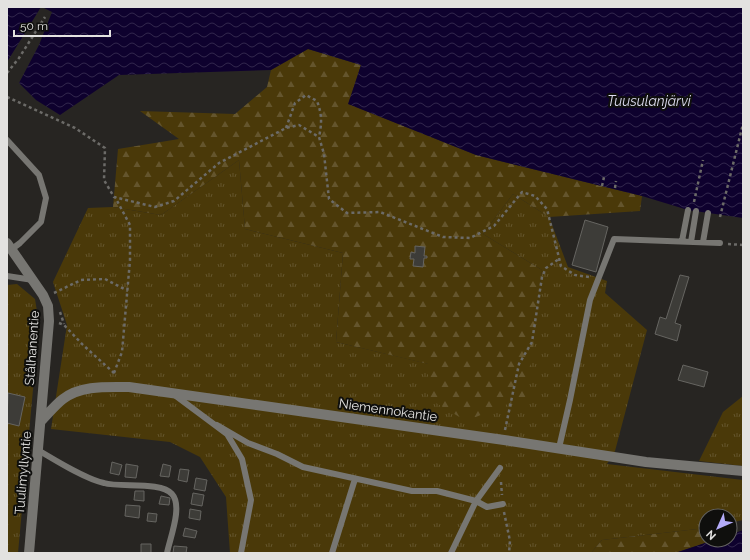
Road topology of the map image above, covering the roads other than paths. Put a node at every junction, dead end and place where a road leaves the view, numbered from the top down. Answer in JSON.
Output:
{"nodes":[{"id":1,"x":7,"y":140,"type":"edge"},
{"id":2,"x":688,"y":210,"type":"dead end"},
{"id":3,"x":696,"y":211,"type":"dead end"},
{"id":4,"x":708,"y":213,"type":"dead end"},
{"id":5,"x":682,"y":242,"type":"junction"},
{"id":6,"x":691,"y":242,"type":"junction"},
{"id":7,"x":703,"y":242,"type":"junction"},
{"id":8,"x":720,"y":243,"type":"road end"},
{"id":9,"x":9,"y":246,"type":"edge"},
{"id":10,"x":7,"y":276,"type":"edge"},
{"id":11,"x":33,"y":280,"type":"junction"},
{"id":12,"x":42,"y":395,"type":"joint"},
{"id":13,"x":175,"y":395,"type":"junction"},
{"id":14,"x":41,"y":421,"type":"junction"},
{"id":15,"x":217,"y":425,"type":"junction"},
{"id":16,"x":558,"y":448,"type":"junction"},
{"id":17,"x":38,"y":450,"type":"junction"},
{"id":18,"x":500,"y":468,"type":"dead end"},
{"id":19,"x":743,"y":470,"type":"edge"},
{"id":20,"x":355,"y":480,"type":"junction"},
{"id":21,"x":476,"y":501,"type":"junction"},
{"id":22,"x":503,"y":504,"type":"dead end"},
{"id":23,"x":29,"y":553,"type":"edge"},
{"id":24,"x":168,"y":553,"type":"edge"},
{"id":25,"x":241,"y":553,"type":"edge"},
{"id":26,"x":332,"y":553,"type":"edge"},
{"id":27,"x":451,"y":553,"type":"edge"}],
"edges":[{"from":1,"to":9,"type":"lane"},
{"from":2,"to":5,"type":"lane"},
{"from":3,"to":6,"type":"lane"},
{"from":4,"to":7,"type":"lane"},
{"from":5,"to":6,"type":"lane"},
{"from":5,"to":16,"type":"lane"},
{"from":6,"to":7,"type":"lane"},
{"from":7,"to":8,"type":"lane"},
{"from":9,"to":11,"type":"street","name":"Stålhanentie"},
{"from":10,"to":11,"type":"lane"},
{"from":11,"to":12,"type":"street","name":"Stålhanentie"},
{"from":12,"to":14,"type":"street","name":"Tuulimyllyntie"},
{"from":13,"to":14,"type":"street","name":"Niemennokantie"},
{"from":13,"to":15,"type":"lane"},
{"from":13,"to":16,"type":"street","name":"Niemennokantie"},
{"from":14,"to":17,"type":"street","name":"Tuulimyllyntie"},
{"from":15,"to":20,"type":"lane"},
{"from":15,"to":25,"type":"lane"},
{"from":16,"to":19,"type":"street","name":"Niemennokantie"},
{"from":17,"to":23,"type":"street","name":"Tuulimyllyntie"},
{"from":17,"to":24,"type":"lane"},
{"from":18,"to":21,"type":"lane"},
{"from":20,"to":21,"type":"lane"},
{"from":20,"to":26,"type":"lane"},
{"from":21,"to":22,"type":"lane"},
{"from":21,"to":27,"type":"lane"}]}
